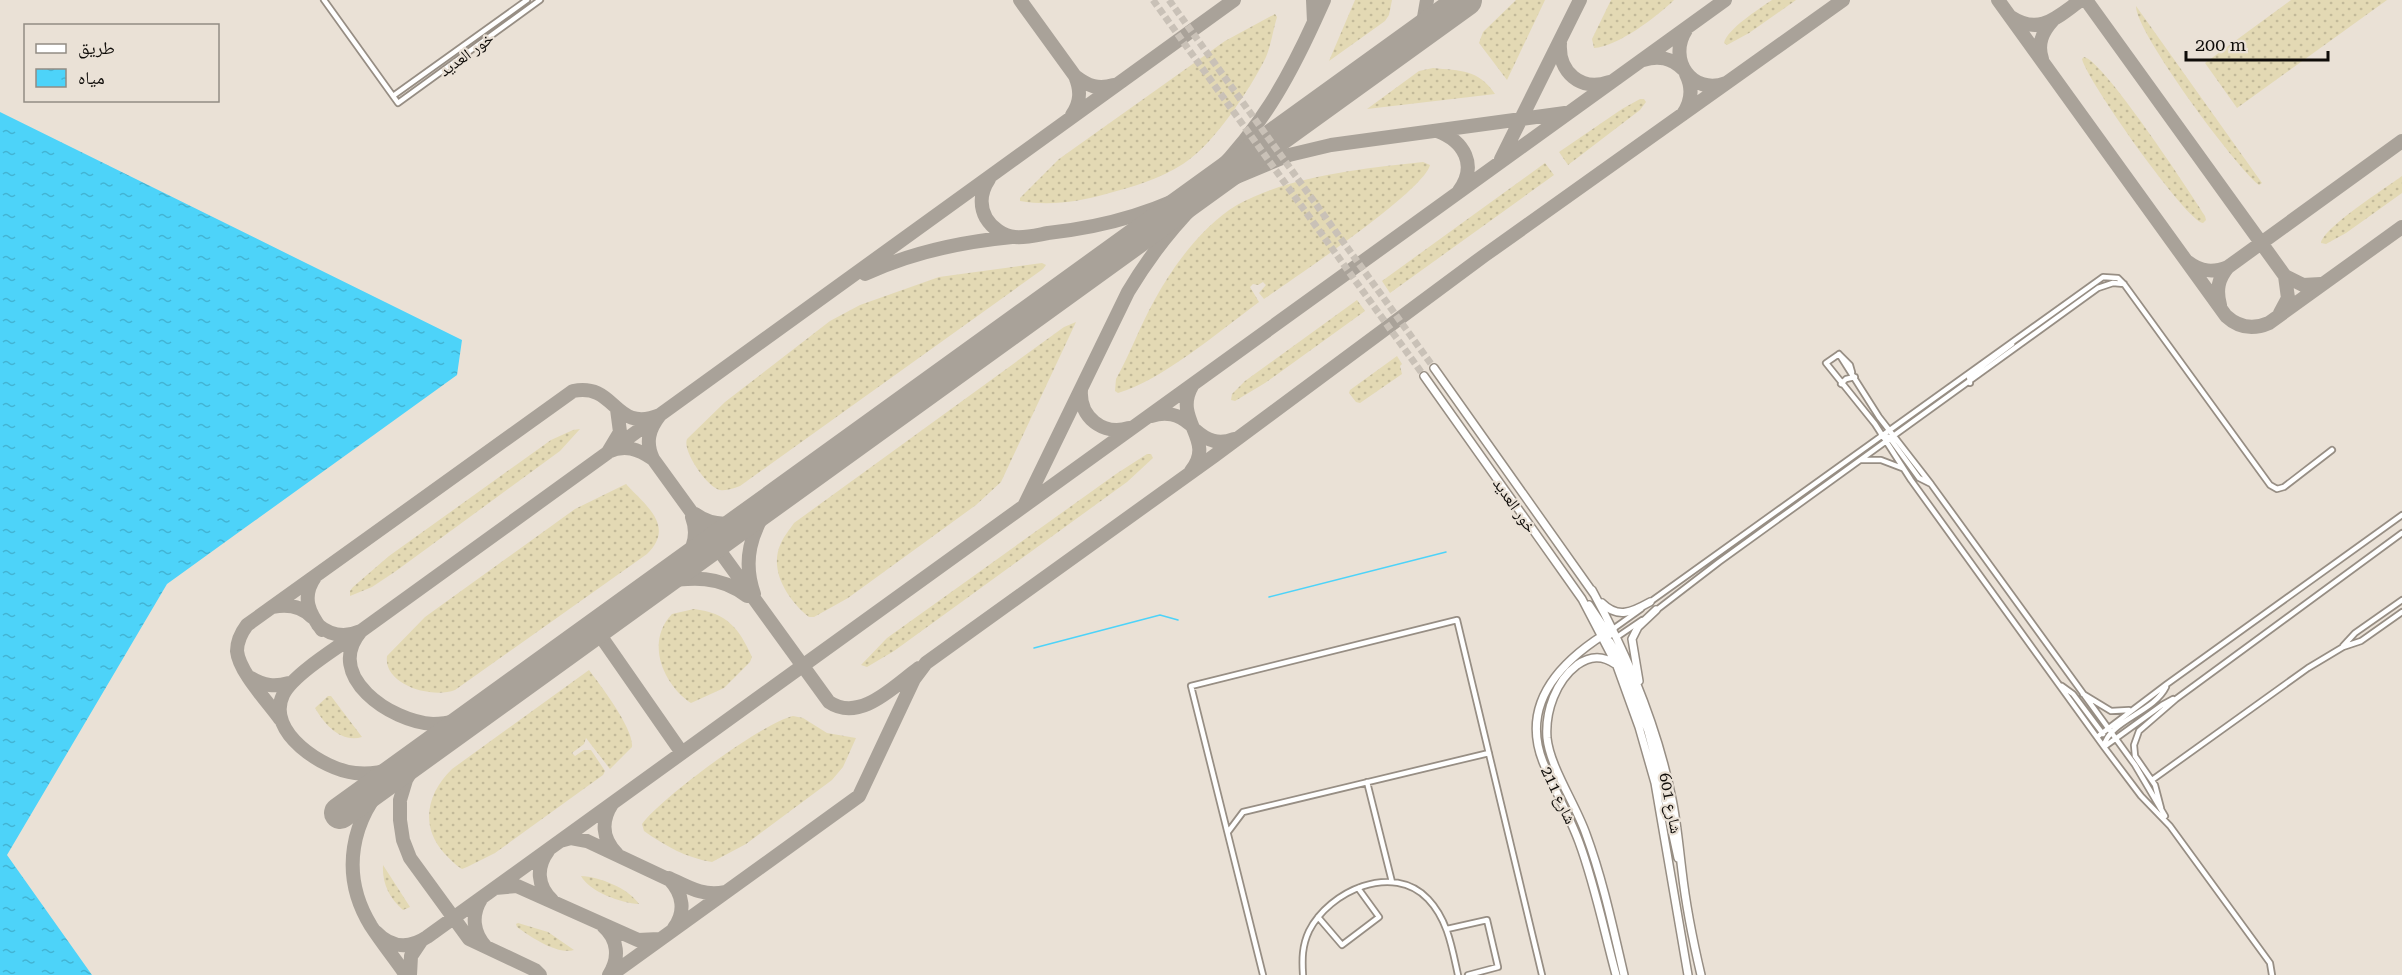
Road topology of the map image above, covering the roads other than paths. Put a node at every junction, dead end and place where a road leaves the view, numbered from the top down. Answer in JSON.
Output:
{"nodes":[{"id":1,"x":324,"y":0,"type":"edge"},
{"id":2,"x":527,"y":0,"type":"edge"},
{"id":3,"x":540,"y":0,"type":"edge"},
{"id":4,"x":393,"y":96,"type":"junction"},
{"id":5,"x":2122,"y":282,"type":"junction"},
{"id":6,"x":2015,"y":339,"type":"junction"},
{"id":7,"x":1434,"y":368,"type":"tunnel mouth"},
{"id":8,"x":1853,"y":375,"type":"junction"},
{"id":9,"x":1424,"y":376,"type":"tunnel mouth"},
{"id":10,"x":1970,"y":383,"type":"junction"},
{"id":11,"x":1841,"y":384,"type":"junction"},
{"id":12,"x":1890,"y":429,"type":"junction"},
{"id":13,"x":1881,"y":435,"type":"junction"},
{"id":14,"x":1890,"y":439,"type":"junction"},
{"id":15,"x":2332,"y":450,"type":"dead end"},
{"id":16,"x":1859,"y":460,"type":"junction"},
{"id":17,"x":1904,"y":469,"type":"junction"},
{"id":18,"x":2402,"y":515,"type":"edge"},
{"id":19,"x":2402,"y":533,"type":"edge"},
{"id":20,"x":1592,"y":590,"type":"junction"},
{"id":21,"x":2402,"y":600,"type":"edge"},
{"id":22,"x":1650,"y":602,"type":"junction"},
{"id":23,"x":1656,"y":610,"type":"junction"},
{"id":24,"x":2402,"y":612,"type":"edge"},
{"id":25,"x":1607,"y":633,"type":"junction"},
{"id":26,"x":1617,"y":637,"type":"junction"},
{"id":27,"x":2343,"y":647,"type":"junction"},
{"id":28,"x":1617,"y":666,"type":"junction"},
{"id":29,"x":2167,"y":684,"type":"junction"},
{"id":30,"x":2060,"y":685,"type":"junction"},
{"id":31,"x":1640,"y":690,"type":"junction"},
{"id":32,"x":2082,"y":693,"type":"junction"},
{"id":33,"x":2176,"y":699,"type":"junction"},
{"id":34,"x":2134,"y":708,"type":"junction"},
{"id":35,"x":2107,"y":733,"type":"junction"},
{"id":36,"x":2097,"y":737,"type":"junction"},
{"id":37,"x":2115,"y":739,"type":"junction"},
{"id":38,"x":2104,"y":747,"type":"junction"},
{"id":39,"x":1489,"y":753,"type":"junction"},
{"id":40,"x":2152,"y":780,"type":"junction"},
{"id":41,"x":1367,"y":782,"type":"junction"},
{"id":42,"x":2162,"y":811,"type":"junction"},
{"id":43,"x":2170,"y":826,"type":"junction"},
{"id":44,"x":1228,"y":832,"type":"junction"},
{"id":45,"x":1682,"y":872,"type":"junction"},
{"id":46,"x":1392,"y":882,"type":"junction"},
{"id":47,"x":1358,"y":888,"type":"junction"},
{"id":48,"x":1318,"y":917,"type":"junction"},
{"id":49,"x":1447,"y":929,"type":"junction"},
{"id":50,"x":1263,"y":975,"type":"edge"},
{"id":51,"x":1302,"y":975,"type":"edge"},
{"id":52,"x":1458,"y":975,"type":"edge"},
{"id":53,"x":1468,"y":975,"type":"edge"},
{"id":54,"x":1542,"y":975,"type":"edge"},
{"id":55,"x":1616,"y":975,"type":"edge"},
{"id":56,"x":1624,"y":975,"type":"edge"},
{"id":57,"x":1688,"y":975,"type":"edge"},
{"id":58,"x":1701,"y":975,"type":"edge"},
{"id":59,"x":2272,"y":975,"type":"edge"}],
"edges":[{"from":1,"to":4,"type":"street","name":"خور العديد"},
{"from":2,"to":4,"type":"street","name":"خور العديد"},
{"from":3,"to":4,"type":"street","name":"خور العديد"},
{"from":5,"to":6,"type":"street"},
{"from":5,"to":10,"type":"street"},
{"from":5,"to":15,"type":"street"},
{"from":6,"to":10,"type":"street"},
{"from":6,"to":12,"type":"street"},
{"from":7,"to":20,"type":"main road"},
{"from":8,"to":11,"type":"street"},
{"from":8,"to":11,"type":"street"},
{"from":8,"to":12,"type":"street"},
{"from":9,"to":25,"type":"main road","name":"خور العديد"},
{"from":10,"to":14,"type":"street"},
{"from":11,"to":13,"type":"street"},
{"from":12,"to":13,"type":"street"},
{"from":12,"to":14,"type":"street"},
{"from":13,"to":14,"type":"street"},
{"from":13,"to":22,"type":"street"},
{"from":14,"to":16,"type":"street"},
{"from":14,"to":17,"type":"street"},
{"from":14,"to":32,"type":"street"},
{"from":16,"to":17,"type":"street"},
{"from":16,"to":23,"type":"street"},
{"from":17,"to":30,"type":"street"},
{"from":18,"to":29,"type":"street"},
{"from":19,"to":33,"type":"street"},
{"from":20,"to":22,"type":"main road"},
{"from":20,"to":25,"type":"main road"},
{"from":21,"to":27,"type":"street"},
{"from":22,"to":25,"type":"street"},
{"from":23,"to":26,"type":"street"},
{"from":23,"to":31,"type":"main road"},
{"from":24,"to":27,"type":"street"},
{"from":25,"to":26,"type":"main road"},
{"from":25,"to":28,"type":"main road","name":"شارع 601"},
{"from":25,"to":45,"type":"main road"},
{"from":25,"to":55,"type":"main road","name":"شارع 211"},
{"from":26,"to":31,"type":"main road","name":"شارع 601"},
{"from":27,"to":40,"type":"street"},
{"from":28,"to":56,"type":"main road","name":"شارع 211"},
{"from":28,"to":57,"type":"main road","name":"شارع 601"},
{"from":29,"to":34,"type":"street"},
{"from":29,"to":35,"type":"street"},
{"from":30,"to":35,"type":"street"},
{"from":30,"to":36,"type":"street"},
{"from":31,"to":45,"type":"main road","name":"شارع 601"},
{"from":32,"to":34,"type":"street"},
{"from":32,"to":35,"type":"street"},
{"from":33,"to":37,"type":"street"},
{"from":33,"to":40,"type":"street"},
{"from":34,"to":35,"type":"street"},
{"from":35,"to":36,"type":"street"},
{"from":35,"to":37,"type":"street"},
{"from":35,"to":38,"type":"street"},
{"from":36,"to":38,"type":"street"},
{"from":37,"to":38,"type":"street"},
{"from":37,"to":42,"type":"street"},
{"from":38,"to":43,"type":"street"},
{"from":39,"to":41,"type":"street"},
{"from":39,"to":44,"type":"street"},
{"from":39,"to":54,"type":"street"},
{"from":40,"to":42,"type":"street"},
{"from":41,"to":44,"type":"street"},
{"from":41,"to":46,"type":"street"},
{"from":42,"to":43,"type":"street"},
{"from":43,"to":59,"type":"street"},
{"from":44,"to":50,"type":"street"},
{"from":45,"to":58,"type":"main road","name":"شارع 601"},
{"from":46,"to":47,"type":"street"},
{"from":46,"to":49,"type":"street"},
{"from":47,"to":48,"type":"street"},
{"from":47,"to":48,"type":"street"},
{"from":48,"to":51,"type":"street"},
{"from":49,"to":52,"type":"street"},
{"from":49,"to":53,"type":"street"}]}
